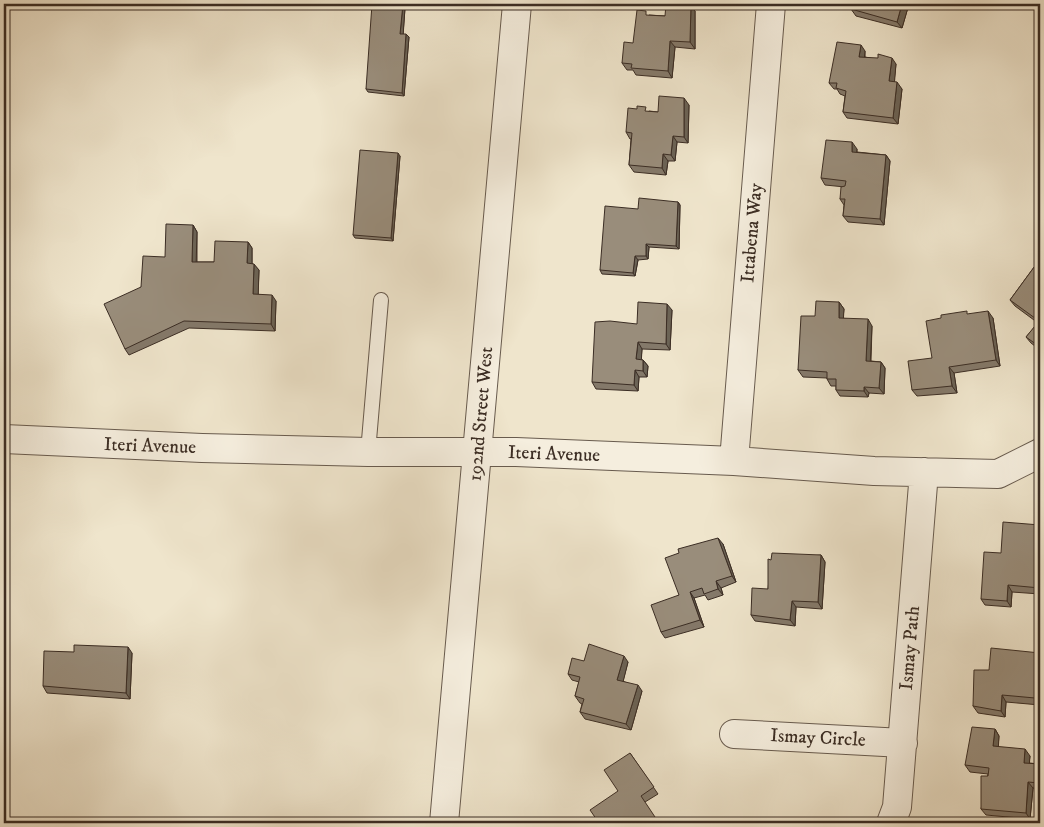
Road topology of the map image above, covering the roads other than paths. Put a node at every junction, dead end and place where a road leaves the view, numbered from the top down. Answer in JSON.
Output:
{"nodes":[{"id":1,"x":517,"y":4,"type":"edge"},
{"id":2,"x":771,"y":4,"type":"edge"},
{"id":3,"x":381,"y":300,"type":"dead end"},
{"id":4,"x":4,"y":439,"type":"edge"},
{"id":5,"x":368,"y":452,"type":"junction"},
{"id":6,"x":477,"y":452,"type":"junction"},
{"id":7,"x":1040,"y":453,"type":"edge"},
{"id":8,"x":734,"y":461,"type":"junction"},
{"id":9,"x":924,"y":472,"type":"junction"},
{"id":10,"x":734,"y":734,"type":"dead end"},
{"id":11,"x":902,"y":743,"type":"junction"},
{"id":12,"x":444,"y":823,"type":"edge"},
{"id":13,"x":891,"y":823,"type":"edge"}],
"edges":[{"from":1,"to":6,"type":"street","name":"192nd Street West"},
{"from":2,"to":8,"type":"street","name":"Ittabena Way"},
{"from":3,"to":5,"type":"lane"},
{"from":4,"to":5,"type":"street","name":"Iteri Avenue"},
{"from":5,"to":6,"type":"street","name":"Iteri Avenue"},
{"from":6,"to":8,"type":"street","name":"Iteri Avenue"},
{"from":6,"to":12,"type":"street","name":"192nd Street West"},
{"from":7,"to":9,"type":"street","name":"Iteri Avenue"},
{"from":8,"to":9,"type":"street","name":"Iteri Avenue"},
{"from":9,"to":11,"type":"street","name":"Ismay Path"},
{"from":10,"to":11,"type":"street","name":"Ismay Circle"},
{"from":11,"to":13,"type":"street","name":"Ismay Path"}]}
